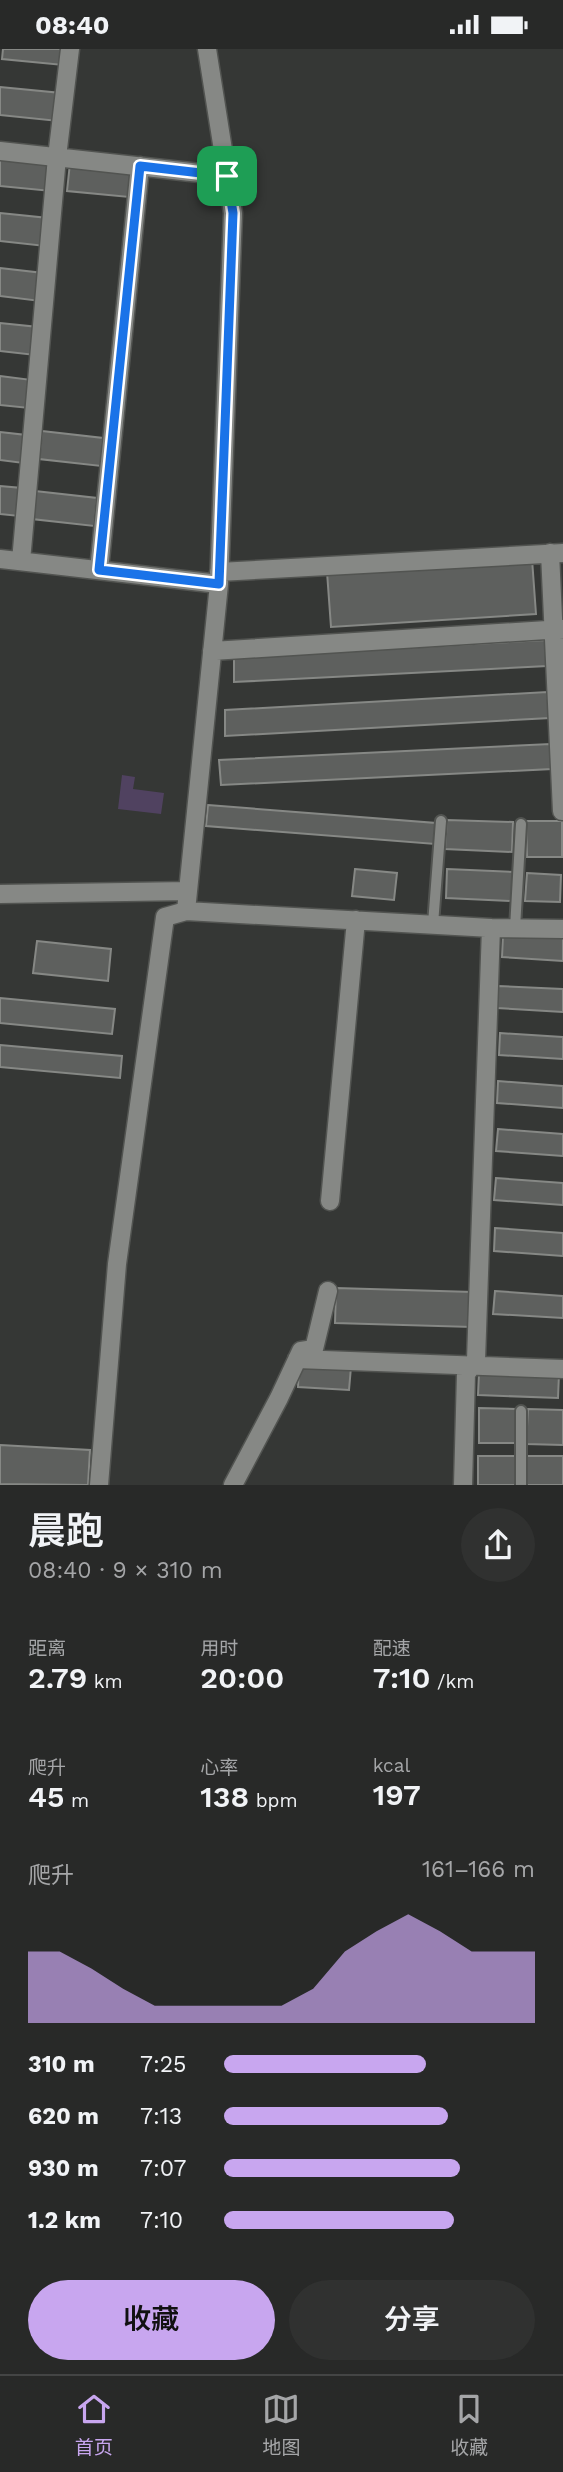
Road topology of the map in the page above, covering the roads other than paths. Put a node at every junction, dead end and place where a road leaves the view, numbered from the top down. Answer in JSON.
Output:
{"nodes":[{"id":1,"x":70,"y":49,"type":"edge"},
{"id":2,"x":208,"y":49,"type":"edge"},
{"id":3,"x":0,"y":151,"type":"edge"},
{"id":4,"x":57,"y":157,"type":"junction"},
{"id":5,"x":140,"y":166,"type":"junction"},
{"id":6,"x":227,"y":176,"type":"junction"},
{"id":7,"x":556,"y":553,"type":"edge"},
{"id":8,"x":0,"y":559,"type":"edge"},
{"id":9,"x":21,"y":561,"type":"junction"},
{"id":10,"x":99,"y":570,"type":"junction"},
{"id":11,"x":219,"y":578,"type":"junction"},
{"id":12,"x":558,"y":629,"type":"edge"},
{"id":13,"x":212,"y":651,"type":"junction"},
{"id":14,"x":562,"y":811,"type":"edge"},
{"id":15,"x":441,"y":821,"type":"dead end"},
{"id":16,"x":521,"y":824,"type":"dead end"},
{"id":17,"x":188,"y":891,"type":"junction"},
{"id":18,"x":0,"y":894,"type":"edge"},
{"id":19,"x":186,"y":911,"type":"junction"},
{"id":20,"x":356,"y":920,"type":"junction"},
{"id":21,"x":433,"y":924,"type":"junction"},
{"id":22,"x":491,"y":928,"type":"junction"},
{"id":23,"x":515,"y":928,"type":"junction"},
{"id":24,"x":563,"y":929,"type":"edge"},
{"id":25,"x":330,"y":1201,"type":"dead end"},
{"id":26,"x":328,"y":1291,"type":"dead end"},
{"id":27,"x":297,"y":1359,"type":"junction"},
{"id":28,"x":471,"y":1367,"type":"junction"},
{"id":29,"x":563,"y":1369,"type":"edge"},
{"id":30,"x":522,"y":1411,"type":"dead end"},
{"id":31,"x":99,"y":1485,"type":"edge"},
{"id":32,"x":233,"y":1485,"type":"edge"},
{"id":33,"x":463,"y":1485,"type":"edge"},
{"id":34,"x":521,"y":1485,"type":"edge"}],
"edges":[{"from":1,"to":4,"type":"street"},
{"from":2,"to":6,"type":"street"},
{"from":3,"to":4,"type":"street"},
{"from":4,"to":5,"type":"street"},
{"from":4,"to":9,"type":"street"},
{"from":5,"to":6,"type":"street"},
{"from":5,"to":10,"type":"street"},
{"from":6,"to":11,"type":"street"},
{"from":7,"to":11,"type":"street"},
{"from":7,"to":12,"type":"street"},
{"from":8,"to":9,"type":"street"},
{"from":9,"to":10,"type":"street"},
{"from":10,"to":11,"type":"street"},
{"from":11,"to":13,"type":"street"},
{"from":12,"to":13,"type":"street"},
{"from":12,"to":14,"type":"street"},
{"from":13,"to":17,"type":"street"},
{"from":15,"to":21,"type":"lane"},
{"from":16,"to":23,"type":"lane"},
{"from":17,"to":18,"type":"street"},
{"from":17,"to":19,"type":"street"},
{"from":19,"to":20,"type":"street"},
{"from":19,"to":31,"type":"street"},
{"from":20,"to":21,"type":"street"},
{"from":20,"to":25,"type":"street"},
{"from":21,"to":22,"type":"street"},
{"from":22,"to":23,"type":"street"},
{"from":22,"to":28,"type":"street"},
{"from":23,"to":24,"type":"street"},
{"from":26,"to":27,"type":"street"},
{"from":27,"to":28,"type":"street"},
{"from":27,"to":32,"type":"street"},
{"from":28,"to":29,"type":"street"},
{"from":28,"to":33,"type":"street"},
{"from":30,"to":34,"type":"lane"}]}
